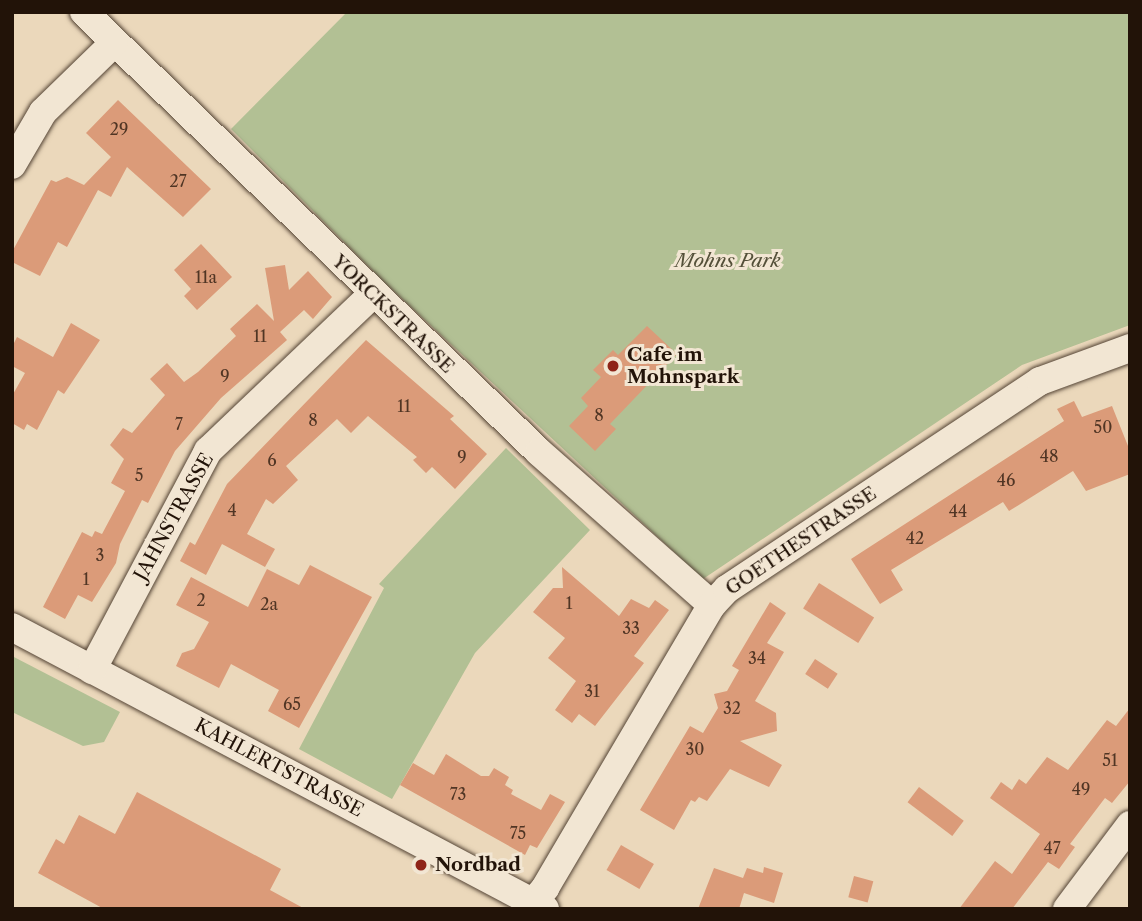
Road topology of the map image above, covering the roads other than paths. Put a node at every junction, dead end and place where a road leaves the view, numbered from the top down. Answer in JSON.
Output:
{"nodes":[{"id":1,"x":84,"y":12,"type":"edge"},
{"id":2,"x":114,"y":43,"type":"junction"},
{"id":3,"x":12,"y":165,"type":"edge"},
{"id":4,"x":372,"y":295,"type":"junction"},
{"id":5,"x":1130,"y":348,"type":"edge"},
{"id":6,"x":712,"y":605,"type":"junction"},
{"id":7,"x":12,"y":627,"type":"edge"},
{"id":8,"x":92,"y":670,"type":"junction"},
{"id":9,"x":1130,"y":825,"type":"edge"},
{"id":10,"x":535,"y":907,"type":"edge"},
{"id":11,"x":1067,"y":909,"type":"edge"}],
"edges":[{"from":1,"to":2,"type":"street","name":"YORCKSTRASSE"},
{"from":2,"to":3,"type":"street"},
{"from":2,"to":4,"type":"street","name":"YORCKSTRASSE"},
{"from":4,"to":6,"type":"street","name":"YORCKSTRASSE"},
{"from":4,"to":8,"type":"street","name":"JAHNSTRASSE"},
{"from":5,"to":6,"type":"street","name":"GOETHESTRASSE"},
{"from":6,"to":10,"type":"street","name":"GOETHESTRASSE"},
{"from":7,"to":8,"type":"street","name":"KAHLERTSTRASSE"},
{"from":8,"to":10,"type":"street","name":"KAHLERTSTRASSE"},
{"from":9,"to":11,"type":"street"}]}
